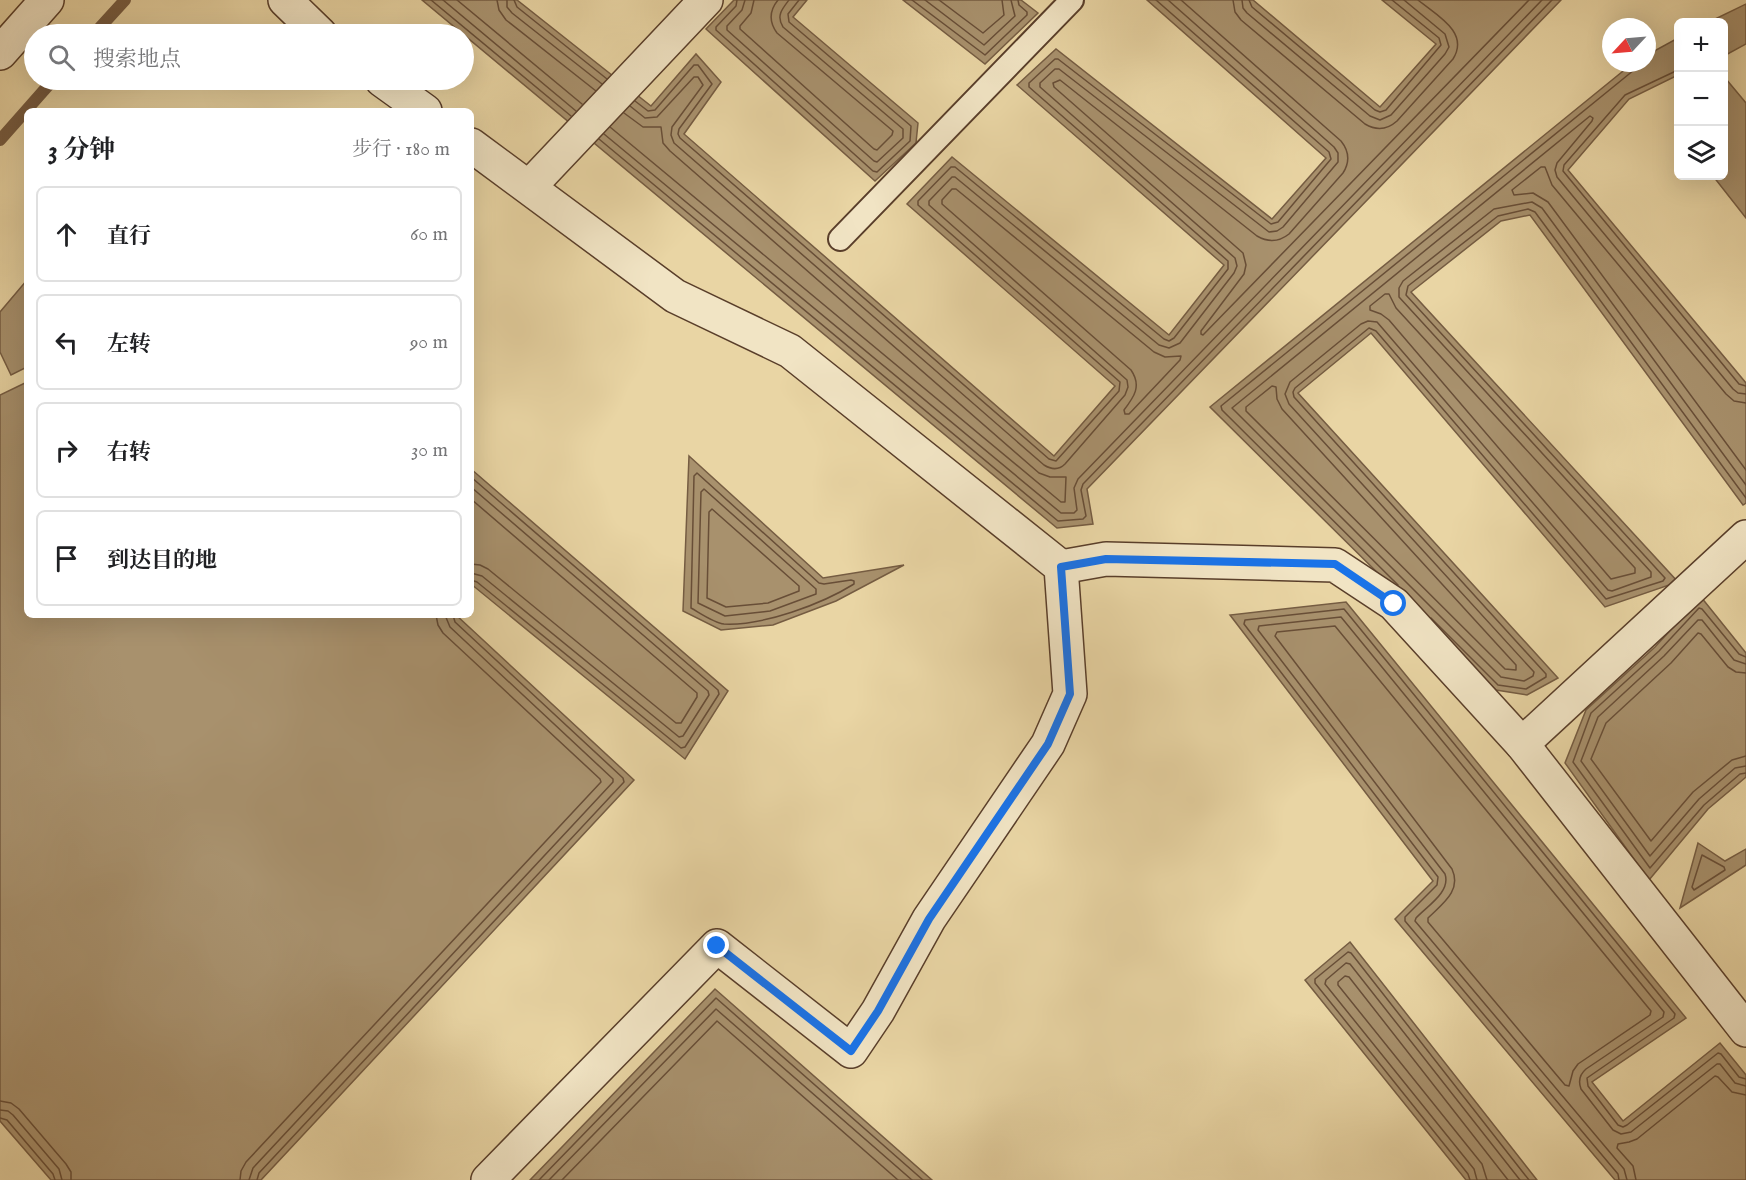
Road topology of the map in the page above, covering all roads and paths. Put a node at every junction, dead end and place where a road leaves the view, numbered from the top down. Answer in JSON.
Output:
{"nodes":[{"id":1,"x":47,"y":0,"type":"edge"},
{"id":2,"x":285,"y":0,"type":"edge"},
{"id":3,"x":706,"y":0,"type":"edge"},
{"id":4,"x":1072,"y":0,"type":"edge"},
{"id":5,"x":26,"y":24,"type":"edge"},
{"id":6,"x":310,"y":24,"type":"edge"},
{"id":7,"x":24,"y":26,"type":"edge"},
{"id":8,"x":0,"y":53,"type":"edge"},
{"id":9,"x":396,"y":90,"type":"edge"},
{"id":10,"x":421,"y":108,"type":"edge"},
{"id":11,"x":474,"y":147,"type":"edge"},
{"id":12,"x":529,"y":187,"type":"junction"},
{"id":13,"x":840,"y":239,"type":"dead end"},
{"id":14,"x":1746,"y":537,"type":"edge"},
{"id":15,"x":1061,"y":567,"type":"junction"},
{"id":16,"x":1522,"y":744,"type":"junction"},
{"id":17,"x":1746,"y":1030,"type":"edge"},
{"id":18,"x":488,"y":1180,"type":"edge"}],
"edges":[{"from":1,"to":5,"type":"street"},
{"from":2,"to":6,"type":"street"},
{"from":3,"to":12,"type":"street"},
{"from":4,"to":13,"type":"lane"},
{"from":7,"to":8,"type":"street"},
{"from":9,"to":10,"type":"street"},
{"from":11,"to":12,"type":"street"},
{"from":12,"to":15,"type":"street"},
{"from":14,"to":16,"type":"street"},
{"from":15,"to":16,"type":"street"},
{"from":15,"to":18,"type":"street"},
{"from":16,"to":17,"type":"street"}]}
